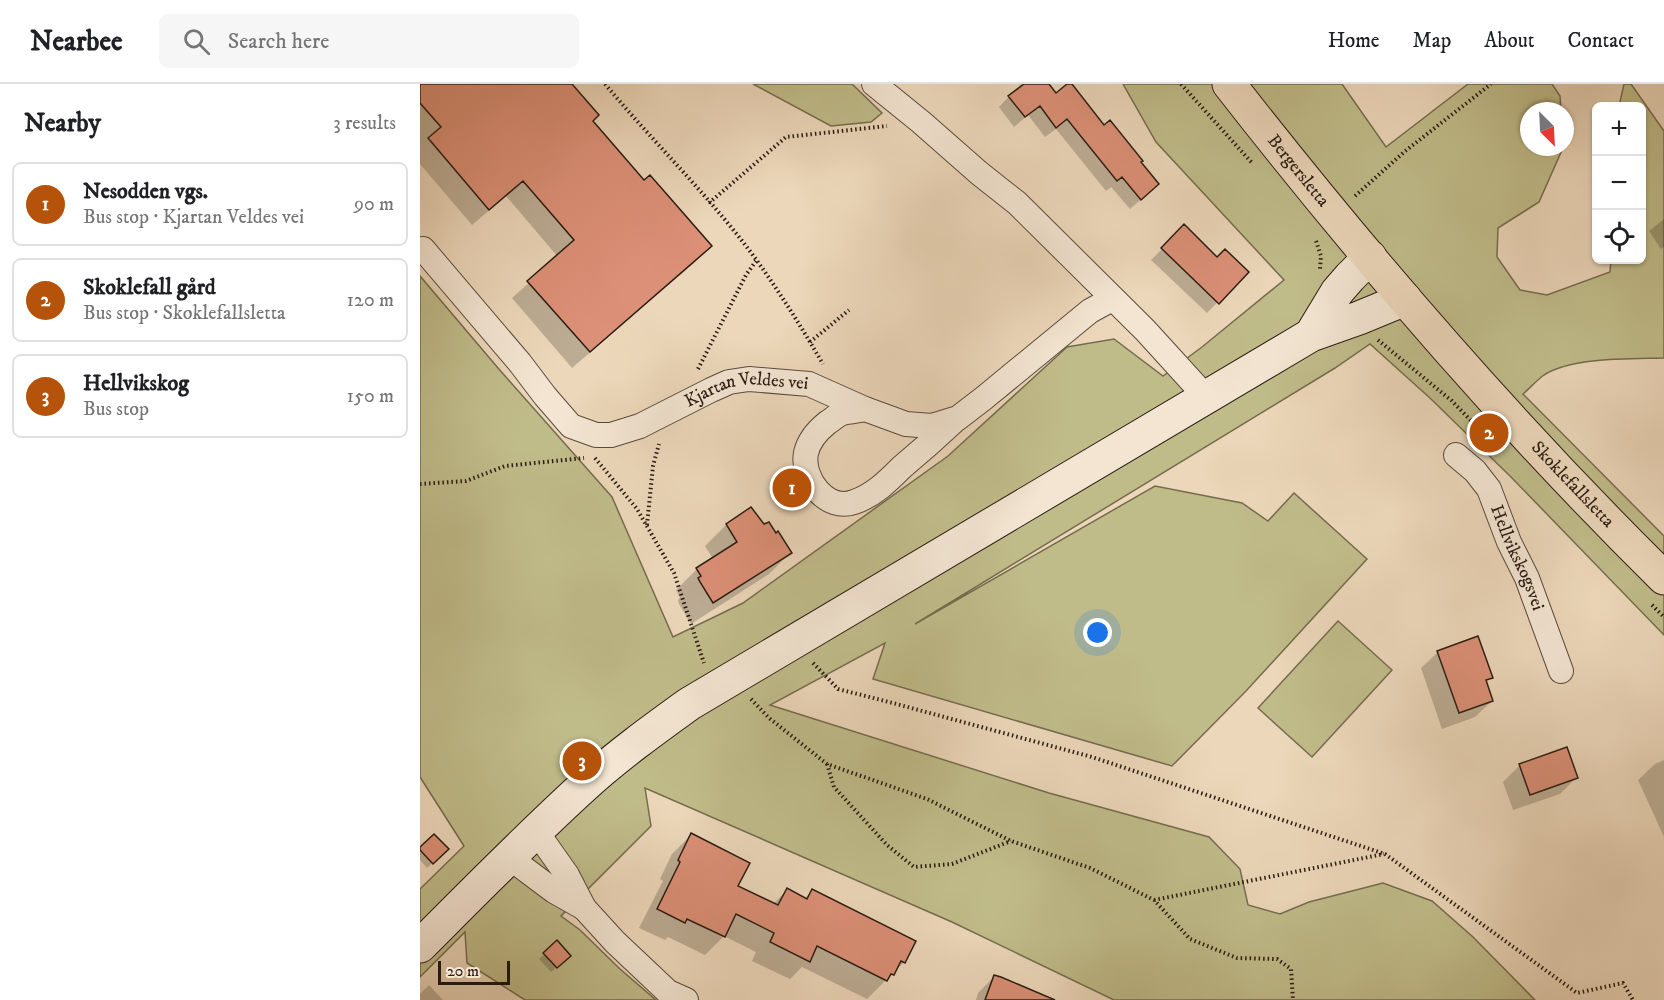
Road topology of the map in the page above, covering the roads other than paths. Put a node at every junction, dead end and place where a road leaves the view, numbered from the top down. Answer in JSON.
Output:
{"nodes":[{"id":1,"x":874,"y":84,"type":"edge"},
{"id":2,"x":1229,"y":84,"type":"edge"},
{"id":3,"x":423,"y":249,"type":"dead end"},
{"id":4,"x":1388,"y":279,"type":"junction"},
{"id":5,"x":1112,"y":299,"type":"junction"},
{"id":6,"x":1311,"y":335,"type":"junction"},
{"id":7,"x":1206,"y":397,"type":"junction"},
{"id":8,"x":865,"y":409,"type":"junction"},
{"id":9,"x":958,"y":418,"type":"junction"},
{"id":10,"x":1456,"y":455,"type":"dead end"},
{"id":11,"x":1657,"y":591,"type":"edge"},
{"id":12,"x":1561,"y":671,"type":"dead end"},
{"id":13,"x":536,"y":831,"type":"junction"},
{"id":14,"x":510,"y":858,"type":"junction"},
{"id":15,"x":584,"y":908,"type":"junction"},
{"id":16,"x":420,"y":946,"type":"edge"},
{"id":17,"x":687,"y":1000,"type":"edge"}],
"edges":[{"from":1,"to":5,"type":"street"},
{"from":2,"to":4,"type":"main road","name":"Bergersletta"},
{"from":3,"to":8,"type":"street","name":"Kjartan Veldes vei"},
{"from":4,"to":6,"type":"main road"},
{"from":4,"to":6,"type":"main road"},
{"from":4,"to":11,"type":"main road","name":"Skoklefallsletta"},
{"from":5,"to":7,"type":"street"},
{"from":5,"to":9,"type":"street","name":"Kjartan Veldes vei"},
{"from":6,"to":7,"type":"main road"},
{"from":7,"to":13,"type":"main road"},
{"from":8,"to":9,"type":"street","name":"Kjartan Veldes vei"},
{"from":8,"to":9,"type":"street"},
{"from":10,"to":12,"type":"street","name":"Hellvikskogsvei"},
{"from":13,"to":14,"type":"main road"},
{"from":13,"to":15,"type":"street"},
{"from":14,"to":15,"type":"street"},
{"from":14,"to":16,"type":"main road"},
{"from":15,"to":17,"type":"street"}]}
